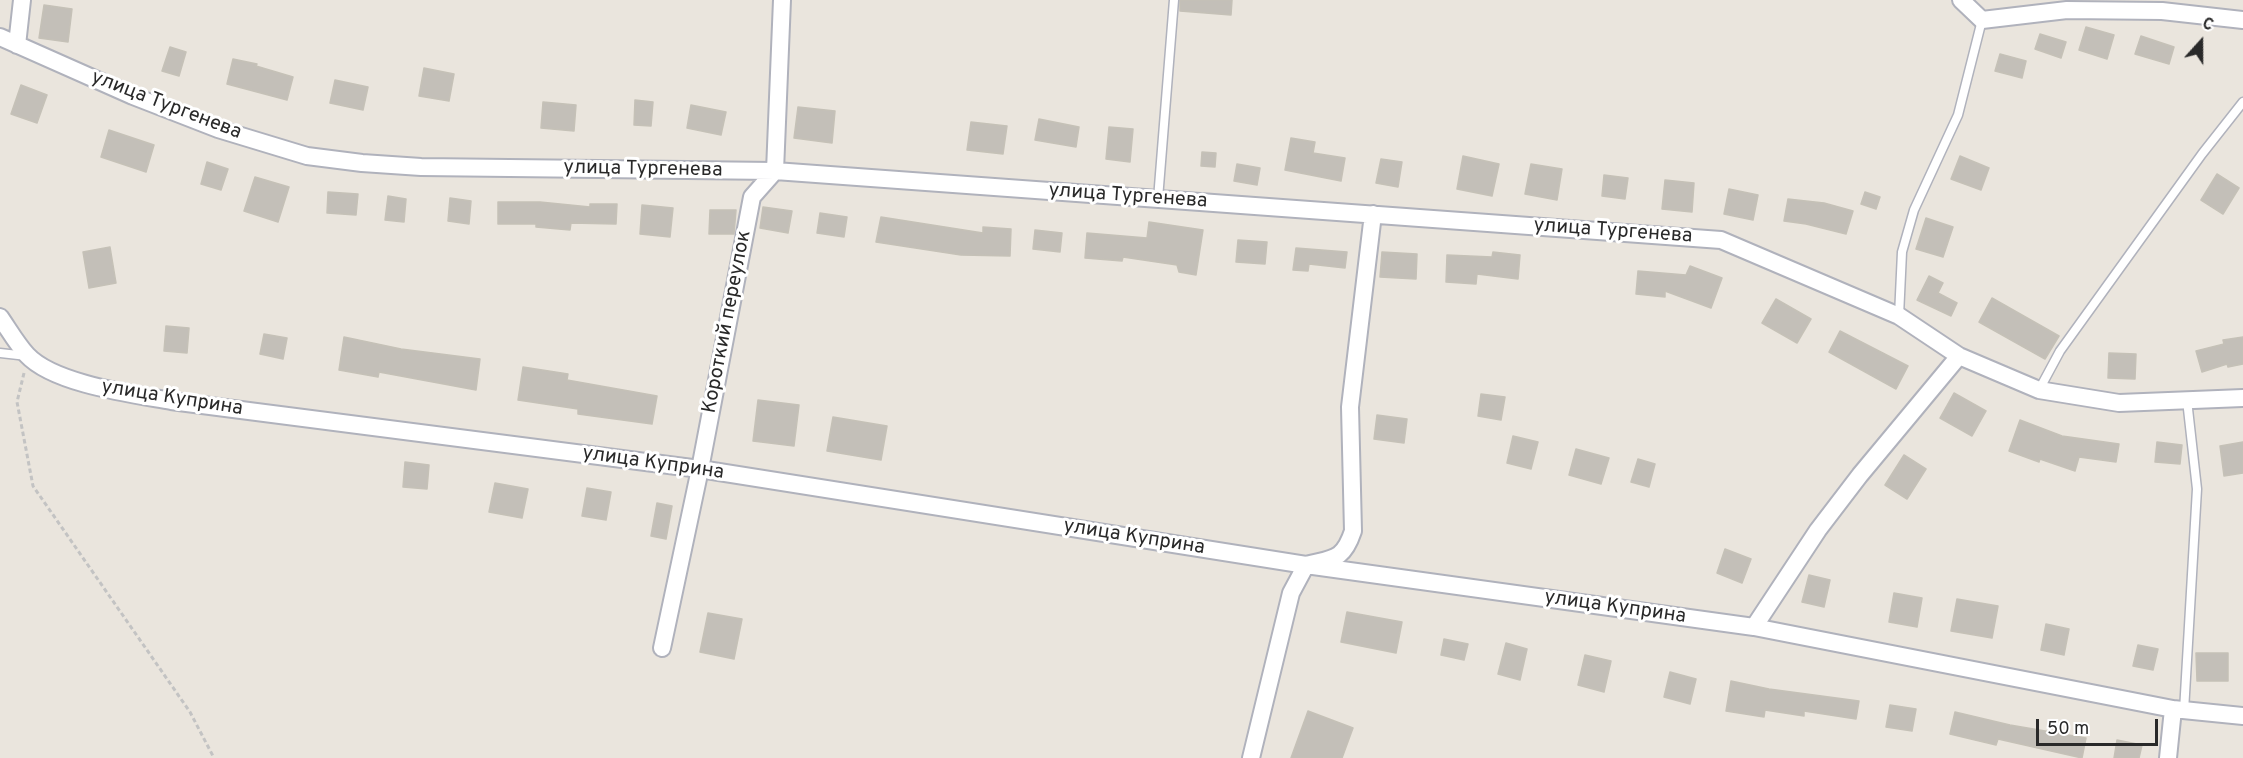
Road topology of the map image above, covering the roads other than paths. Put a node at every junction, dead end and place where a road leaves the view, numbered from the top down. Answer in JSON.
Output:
{"nodes":[{"id":1,"x":22,"y":0,"type":"edge"},
{"id":2,"x":782,"y":0,"type":"edge"},
{"id":3,"x":1174,"y":0,"type":"edge"},
{"id":4,"x":1960,"y":0,"type":"edge"},
{"id":5,"x":1982,"y":20,"type":"junction"},
{"id":6,"x":2243,"y":20,"type":"edge"},
{"id":7,"x":0,"y":37,"type":"edge"},
{"id":8,"x":17,"y":45,"type":"junction"},
{"id":9,"x":2243,"y":102,"type":"edge"},
{"id":10,"x":775,"y":171,"type":"junction"},
{"id":11,"x":1158,"y":199,"type":"junction"},
{"id":12,"x":1373,"y":214,"type":"junction"},
{"id":13,"x":1899,"y":315,"type":"junction"},
{"id":14,"x":0,"y":317,"type":"edge"},
{"id":15,"x":0,"y":353,"type":"edge"},
{"id":16,"x":1959,"y":356,"type":"junction"},
{"id":17,"x":28,"y":357,"type":"junction"},
{"id":18,"x":2039,"y":390,"type":"junction"},
{"id":19,"x":2243,"y":398,"type":"edge"},
{"id":20,"x":2187,"y":400,"type":"junction"},
{"id":21,"x":700,"y":470,"type":"junction"},
{"id":22,"x":1306,"y":565,"type":"junction"},
{"id":23,"x":1754,"y":627,"type":"junction"},
{"id":24,"x":662,"y":648,"type":"dead end"},
{"id":25,"x":2178,"y":710,"type":"junction"},
{"id":26,"x":2243,"y":716,"type":"edge"},
{"id":27,"x":1251,"y":758,"type":"edge"},
{"id":28,"x":2168,"y":758,"type":"edge"}],
"edges":[{"from":1,"to":8,"type":"street"},
{"from":2,"to":10,"type":"street"},
{"from":3,"to":11,"type":"lane"},
{"from":4,"to":5,"type":"street"},
{"from":5,"to":6,"type":"street"},
{"from":5,"to":13,"type":"lane"},
{"from":7,"to":8,"type":"street","name":"улица Тургенева"},
{"from":8,"to":10,"type":"street","name":"улица Тургенева"},
{"from":9,"to":18,"type":"lane"},
{"from":10,"to":11,"type":"street","name":"улица Тургенева"},
{"from":10,"to":21,"type":"street","name":"Короткий переулок"},
{"from":11,"to":12,"type":"street","name":"улица Тургенева"},
{"from":12,"to":13,"type":"street","name":"улица Тургенева"},
{"from":12,"to":22,"type":"street"},
{"from":13,"to":16,"type":"street","name":"улица Тургенева"},
{"from":14,"to":17,"type":"street"},
{"from":15,"to":17,"type":"lane"},
{"from":16,"to":18,"type":"street","name":"улица Тургенева"},
{"from":16,"to":23,"type":"street"},
{"from":17,"to":21,"type":"street","name":"улица Куприна"},
{"from":18,"to":20,"type":"street","name":"улица Тургенева"},
{"from":19,"to":20,"type":"street","name":"улица Тургенева"},
{"from":20,"to":25,"type":"lane"},
{"from":21,"to":22,"type":"street","name":"улица Куприна"},
{"from":21,"to":24,"type":"street","name":"Короткий переулок"},
{"from":22,"to":23,"type":"street","name":"улица Куприна"},
{"from":22,"to":27,"type":"street"},
{"from":23,"to":25,"type":"street","name":"улица Куприна"},
{"from":25,"to":26,"type":"street","name":"улица Куприна"},
{"from":25,"to":28,"type":"street"}]}
